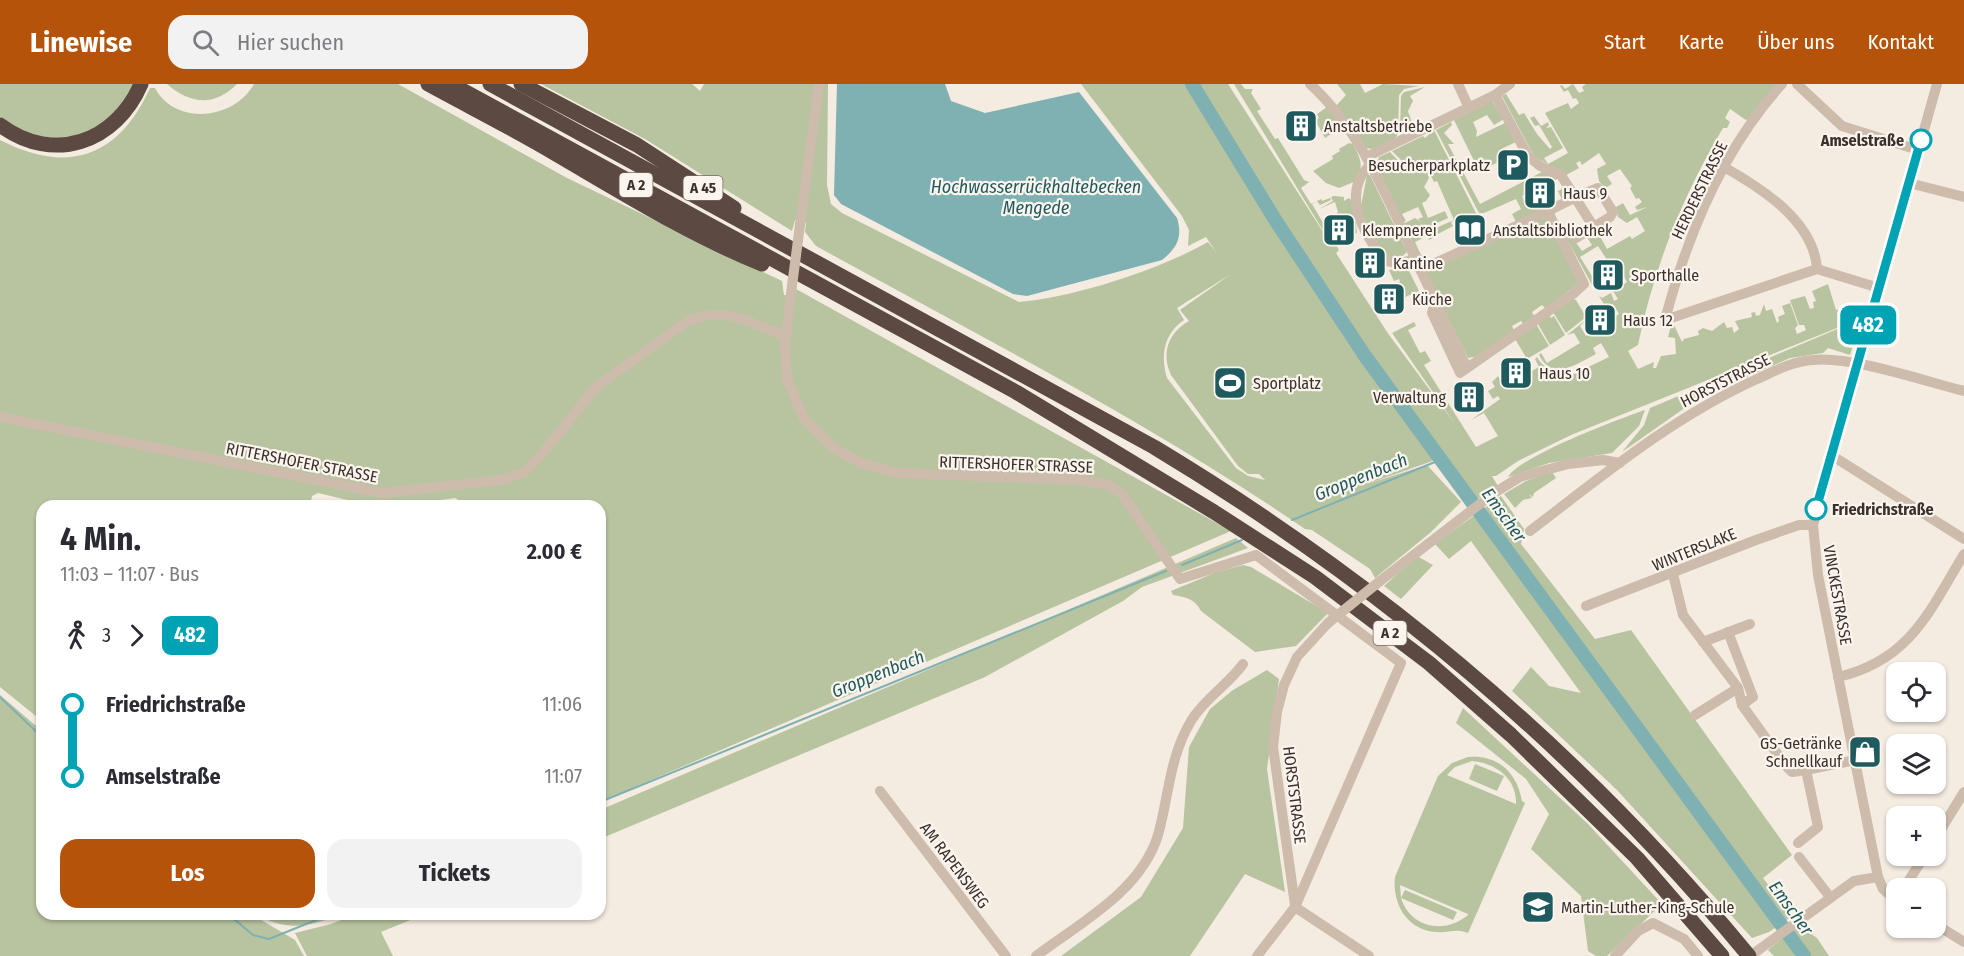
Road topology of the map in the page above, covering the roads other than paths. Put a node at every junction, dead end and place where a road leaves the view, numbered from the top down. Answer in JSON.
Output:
{"nodes":[{"id":1,"x":141,"y":84,"type":"edge"},
{"id":2,"x":428,"y":84,"type":"edge"},
{"id":3,"x":451,"y":84,"type":"edge"},
{"id":4,"x":490,"y":84,"type":"edge"},
{"id":5,"x":819,"y":84,"type":"edge"},
{"id":6,"x":1310,"y":84,"type":"edge"},
{"id":7,"x":1458,"y":84,"type":"edge"},
{"id":8,"x":1509,"y":84,"type":"edge"},
{"id":9,"x":1782,"y":84,"type":"edge"},
{"id":10,"x":1797,"y":84,"type":"edge"},
{"id":11,"x":1937,"y":84,"type":"edge"},
{"id":12,"x":523,"y":85,"type":"edge"},
{"id":13,"x":1495,"y":95,"type":"junction"},
{"id":14,"x":1469,"y":108,"type":"junction"},
{"id":15,"x":0,"y":125,"type":"edge"},
{"id":16,"x":1918,"y":150,"type":"junction"},
{"id":17,"x":1368,"y":161,"type":"junction"},
{"id":18,"x":1725,"y":167,"type":"junction"},
{"id":19,"x":1909,"y":183,"type":"junction"},
{"id":20,"x":1964,"y":197,"type":"edge"},
{"id":21,"x":1573,"y":198,"type":"junction"},
{"id":22,"x":1549,"y":214,"type":"junction"},
{"id":23,"x":1593,"y":226,"type":"junction"},
{"id":24,"x":767,"y":235,"type":"junction"},
{"id":25,"x":1576,"y":238,"type":"dead end"},
{"id":26,"x":1414,"y":259,"type":"junction"},
{"id":27,"x":1817,"y":269,"type":"junction"},
{"id":28,"x":1420,"y":270,"type":"junction"},
{"id":29,"x":821,"y":287,"type":"junction"},
{"id":30,"x":1879,"y":288,"type":"junction"},
{"id":31,"x":786,"y":336,"type":"junction"},
{"id":32,"x":1856,"y":364,"type":"junction"},
{"id":33,"x":1964,"y":391,"type":"edge"},
{"id":34,"x":0,"y":417,"type":"edge"},
{"id":35,"x":1831,"y":455,"type":"junction"},
{"id":36,"x":1620,"y":463,"type":"junction"},
{"id":37,"x":1813,"y":525,"type":"junction"},
{"id":38,"x":1530,"y":531,"type":"dead end"},
{"id":39,"x":1964,"y":539,"type":"edge"},
{"id":40,"x":1964,"y":554,"type":"edge"},
{"id":41,"x":1673,"y":574,"type":"junction"},
{"id":42,"x":1586,"y":606,"type":"dead end"},
{"id":43,"x":1750,"y":624,"type":"dead end"},
{"id":44,"x":1728,"y":632,"type":"junction"},
{"id":45,"x":1703,"y":642,"type":"junction"},
{"id":46,"x":1243,"y":664,"type":"dead end"},
{"id":47,"x":1838,"y":677,"type":"junction"},
{"id":48,"x":1392,"y":683,"type":"joint"},
{"id":49,"x":1738,"y":688,"type":"junction"},
{"id":50,"x":1742,"y":705,"type":"junction"},
{"id":51,"x":1695,"y":716,"type":"dead end"},
{"id":52,"x":1855,"y":760,"type":"junction"},
{"id":53,"x":1806,"y":770,"type":"junction"},
{"id":54,"x":880,"y":791,"type":"dead end"},
{"id":55,"x":1964,"y":792,"type":"edge"},
{"id":56,"x":1946,"y":821,"type":"edge"},
{"id":57,"x":1798,"y":843,"type":"dead end"},
{"id":58,"x":1799,"y":856,"type":"dead end"},
{"id":59,"x":1878,"y":877,"type":"junction"},
{"id":60,"x":1886,"y":892,"type":"edge"},
{"id":61,"x":1830,"y":897,"type":"junction"},
{"id":62,"x":1295,"y":906,"type":"junction"},
{"id":63,"x":1946,"y":931,"type":"edge"},
{"id":64,"x":1964,"y":942,"type":"edge"},
{"id":65,"x":1006,"y":956,"type":"edge"},
{"id":66,"x":1036,"y":956,"type":"edge"},
{"id":67,"x":1257,"y":956,"type":"edge"},
{"id":68,"x":1369,"y":956,"type":"edge"},
{"id":69,"x":1615,"y":956,"type":"edge"},
{"id":70,"x":1698,"y":956,"type":"edge"},
{"id":71,"x":1722,"y":956,"type":"edge"},
{"id":72,"x":1749,"y":956,"type":"edge"}],
"edges":[{"from":1,"to":15,"type":"highway"},
{"from":2,"to":29,"type":"highway"},
{"from":3,"to":29,"type":"highway","number":"A 2"},
{"from":4,"to":24,"type":"highway","number":"A 2"},
{"from":5,"to":31,"type":"street","name":"RITTERSHOFER STRASSE","bridge":true},
{"from":6,"to":17,"type":"street"},
{"from":7,"to":14,"type":"street"},
{"from":8,"to":13,"type":"street"},
{"from":9,"to":18,"type":"street","name":"HERDERSTRASSE"},
{"from":10,"to":16,"type":"street"},
{"from":11,"to":16,"type":"street","name":"VINCKESTRASSE"},
{"from":12,"to":24,"type":"highway","number":"A 45"},
{"from":13,"to":14,"type":"street"},
{"from":13,"to":21,"type":"street"},
{"from":14,"to":17,"type":"street"},
{"from":16,"to":19,"type":"street","name":"VINCKESTRASSE"},
{"from":17,"to":26,"type":"street"},
{"from":17,"to":26,"type":"street"},
{"from":18,"to":27,"type":"street"},
{"from":18,"to":27,"type":"street","name":"HERDERSTRASSE"},
{"from":19,"to":20,"type":"street"},
{"from":19,"to":30,"type":"street","name":"VINCKESTRASSE"},
{"from":21,"to":22,"type":"street"},
{"from":21,"to":23,"type":"street"},
{"from":21,"to":23,"type":"street"},
{"from":22,"to":28,"type":"street"},
{"from":22,"to":28,"type":"street"},
{"from":23,"to":25,"type":"street"},
{"from":24,"to":72,"type":"highway","number":"A 2"},
{"from":26,"to":28,"type":"street"},
{"from":27,"to":30,"type":"street"},
{"from":29,"to":71,"type":"highway","number":"A 2"},
{"from":30,"to":32,"type":"street","name":"VINCKESTRASSE"},
{"from":31,"to":34,"type":"street","name":"RITTERSHOFER STRASSE"},
{"from":31,"to":48,"type":"street","name":"RITTERSHOFER STRASSE"},
{"from":32,"to":33,"type":"street"},
{"from":32,"to":35,"type":"street","name":"VINCKESTRASSE"},
{"from":32,"to":36,"type":"street","name":"HORSTSTRASSE"},
{"from":35,"to":37,"type":"street","name":"VINCKESTRASSE"},
{"from":35,"to":39,"type":"street"},
{"from":36,"to":38,"type":"street","name":"HORSTSTRASSE"},
{"from":36,"to":62,"type":"street","name":"HORSTSTRASSE","bridge":true},
{"from":37,"to":41,"type":"street","name":"WINTERSLAKE"},
{"from":37,"to":47,"type":"street","name":"VINCKESTRASSE"},
{"from":40,"to":47,"type":"street"},
{"from":41,"to":42,"type":"street","name":"WINTERSLAKE"},
{"from":41,"to":45,"type":"street"},
{"from":43,"to":44,"type":"street"},
{"from":44,"to":45,"type":"street"},
{"from":44,"to":50,"type":"street"},
{"from":45,"to":49,"type":"street"},
{"from":46,"to":66,"type":"street"},
{"from":47,"to":52,"type":"street","name":"VINCKESTRASSE"},
{"from":48,"to":62,"type":"street","name":"HORSTSTRASSE"},
{"from":49,"to":50,"type":"street"},
{"from":49,"to":51,"type":"street"},
{"from":50,"to":53,"type":"street"},
{"from":52,"to":53,"type":"street"},
{"from":52,"to":59,"type":"street","name":"VINCKESTRASSE"},
{"from":53,"to":57,"type":"street"},
{"from":54,"to":65,"type":"street","name":"AM RAPENSWEG"},
{"from":55,"to":56,"type":"street"},
{"from":58,"to":61,"type":"street"},
{"from":59,"to":60,"type":"street","name":"VINCKESTRASSE"},
{"from":59,"to":61,"type":"street"},
{"from":61,"to":72,"type":"street"},
{"from":62,"to":67,"type":"street"},
{"from":62,"to":68,"type":"street"},
{"from":63,"to":64,"type":"street"},
{"from":69,"to":70,"type":"street"}]}
